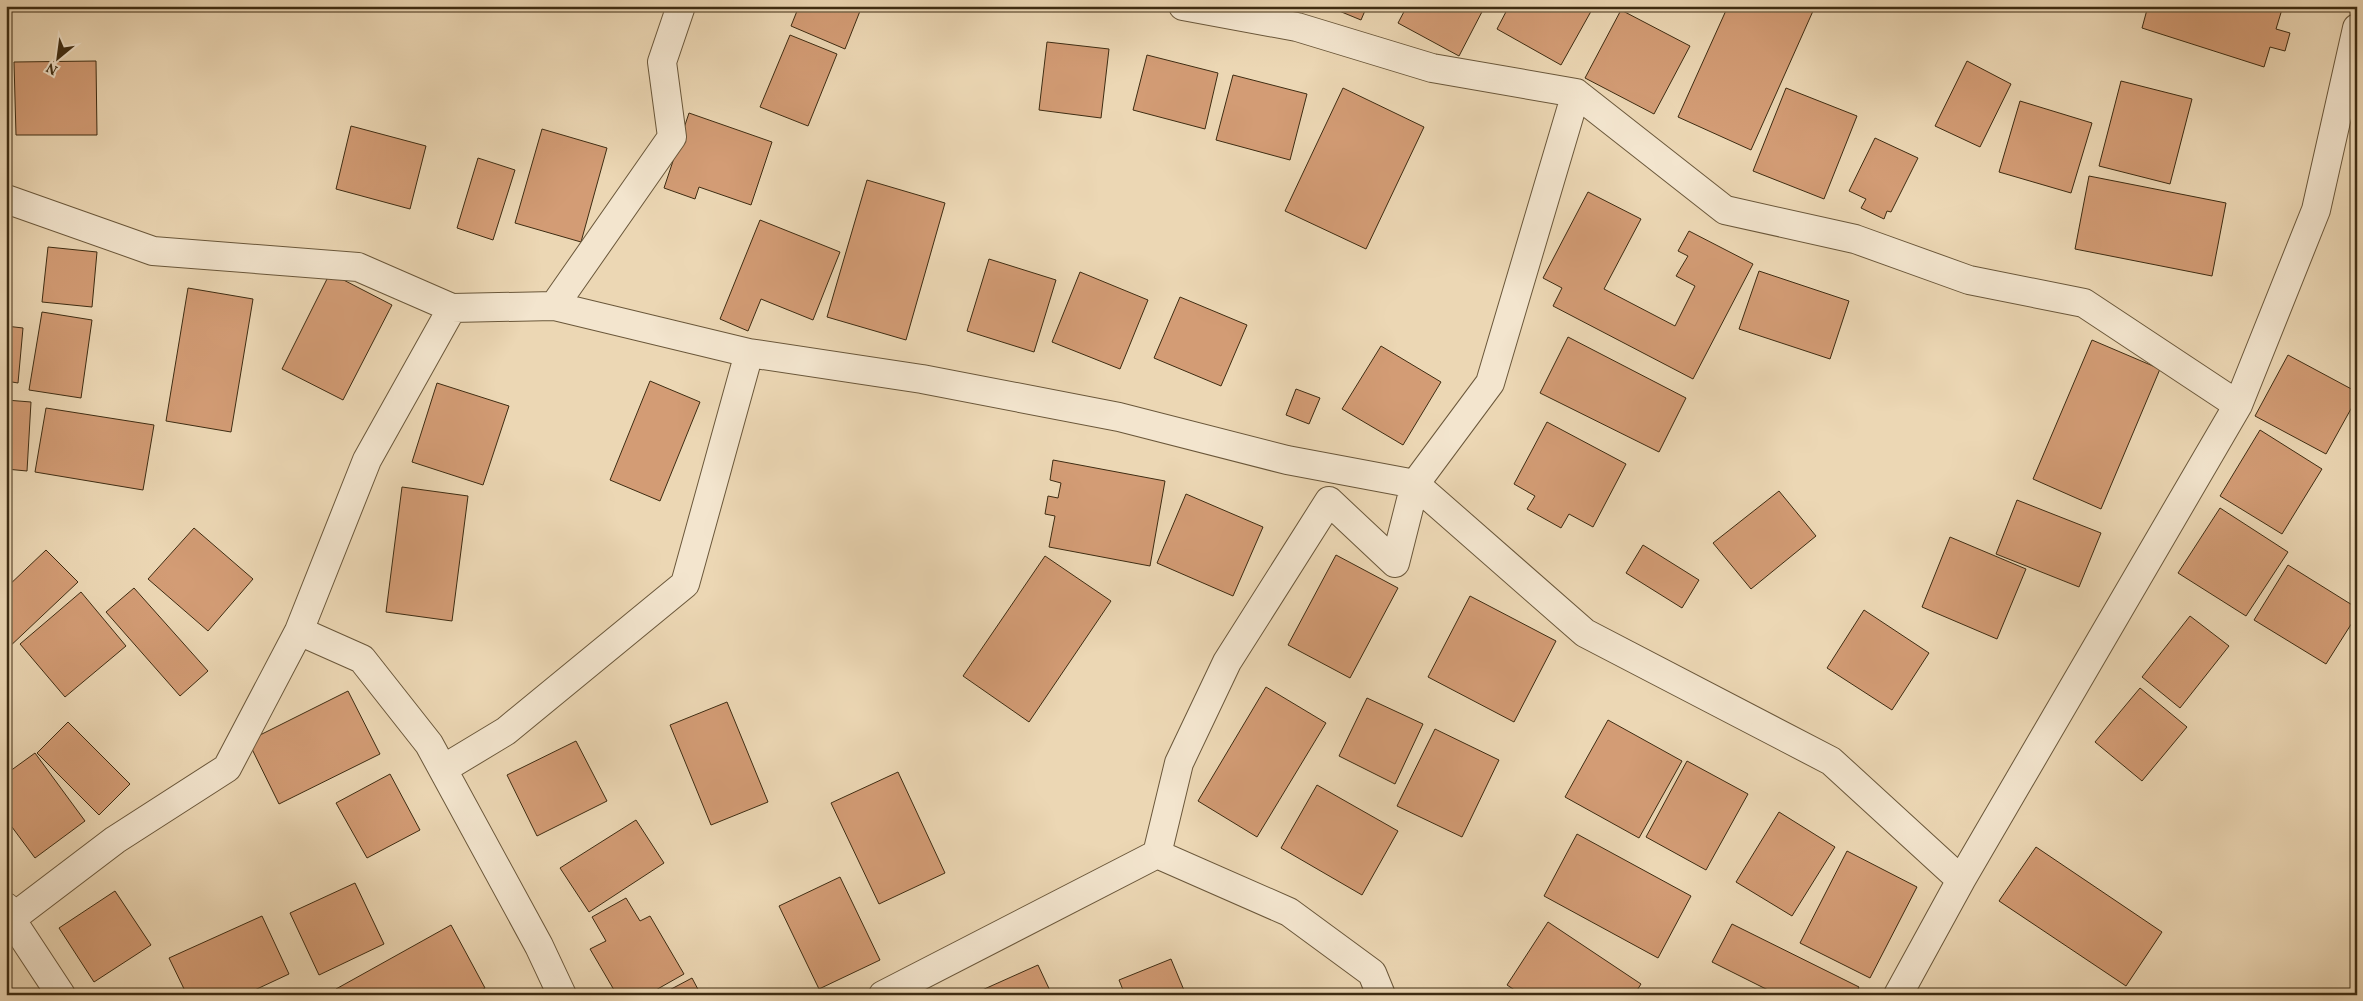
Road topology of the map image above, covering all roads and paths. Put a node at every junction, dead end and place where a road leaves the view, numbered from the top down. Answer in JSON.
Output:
{"nodes":[{"id":1,"x":680,"y":6,"type":"edge"},
{"id":2,"x":1183,"y":6,"type":"edge"},
{"id":3,"x":2357,"y":28,"type":"edge"},
{"id":4,"x":1576,"y":93,"type":"junction"},
{"id":5,"x":6,"y":199,"type":"edge"},
{"id":6,"x":554,"y":306,"type":"junction"},
{"id":7,"x":452,"y":308,"type":"junction"},
{"id":8,"x":749,"y":353,"type":"junction"},
{"id":9,"x":2238,"y":405,"type":"junction"},
{"id":10,"x":1415,"y":484,"type":"junction"},
{"id":11,"x":299,"y":631,"type":"junction"},
{"id":12,"x":443,"y":769,"type":"junction"},
{"id":13,"x":1157,"y":854,"type":"junction"},
{"id":14,"x":1961,"y":880,"type":"junction"},
{"id":15,"x":8,"y":913,"type":"edge"},
{"id":16,"x":61,"y":995,"type":"edge"},
{"id":17,"x":562,"y":995,"type":"edge"},
{"id":18,"x":883,"y":995,"type":"edge"},
{"id":19,"x":1381,"y":995,"type":"edge"},
{"id":20,"x":1898,"y":995,"type":"edge"}],
"edges":[{"from":1,"to":6,"type":"street"},
{"from":2,"to":4,"type":"street"},
{"from":3,"to":9,"type":"street"},
{"from":4,"to":9,"type":"street"},
{"from":4,"to":10,"type":"street"},
{"from":5,"to":7,"type":"street"},
{"from":6,"to":7,"type":"street"},
{"from":6,"to":8,"type":"street"},
{"from":7,"to":11,"type":"street"},
{"from":8,"to":10,"type":"street"},
{"from":8,"to":12,"type":"street"},
{"from":9,"to":14,"type":"street"},
{"from":10,"to":13,"type":"street"},
{"from":10,"to":14,"type":"street"},
{"from":11,"to":12,"type":"street"},
{"from":11,"to":15,"type":"street"},
{"from":12,"to":17,"type":"street"},
{"from":13,"to":18,"type":"street"},
{"from":13,"to":19,"type":"street"},
{"from":14,"to":20,"type":"street"},
{"from":15,"to":16,"type":"street"}]}
